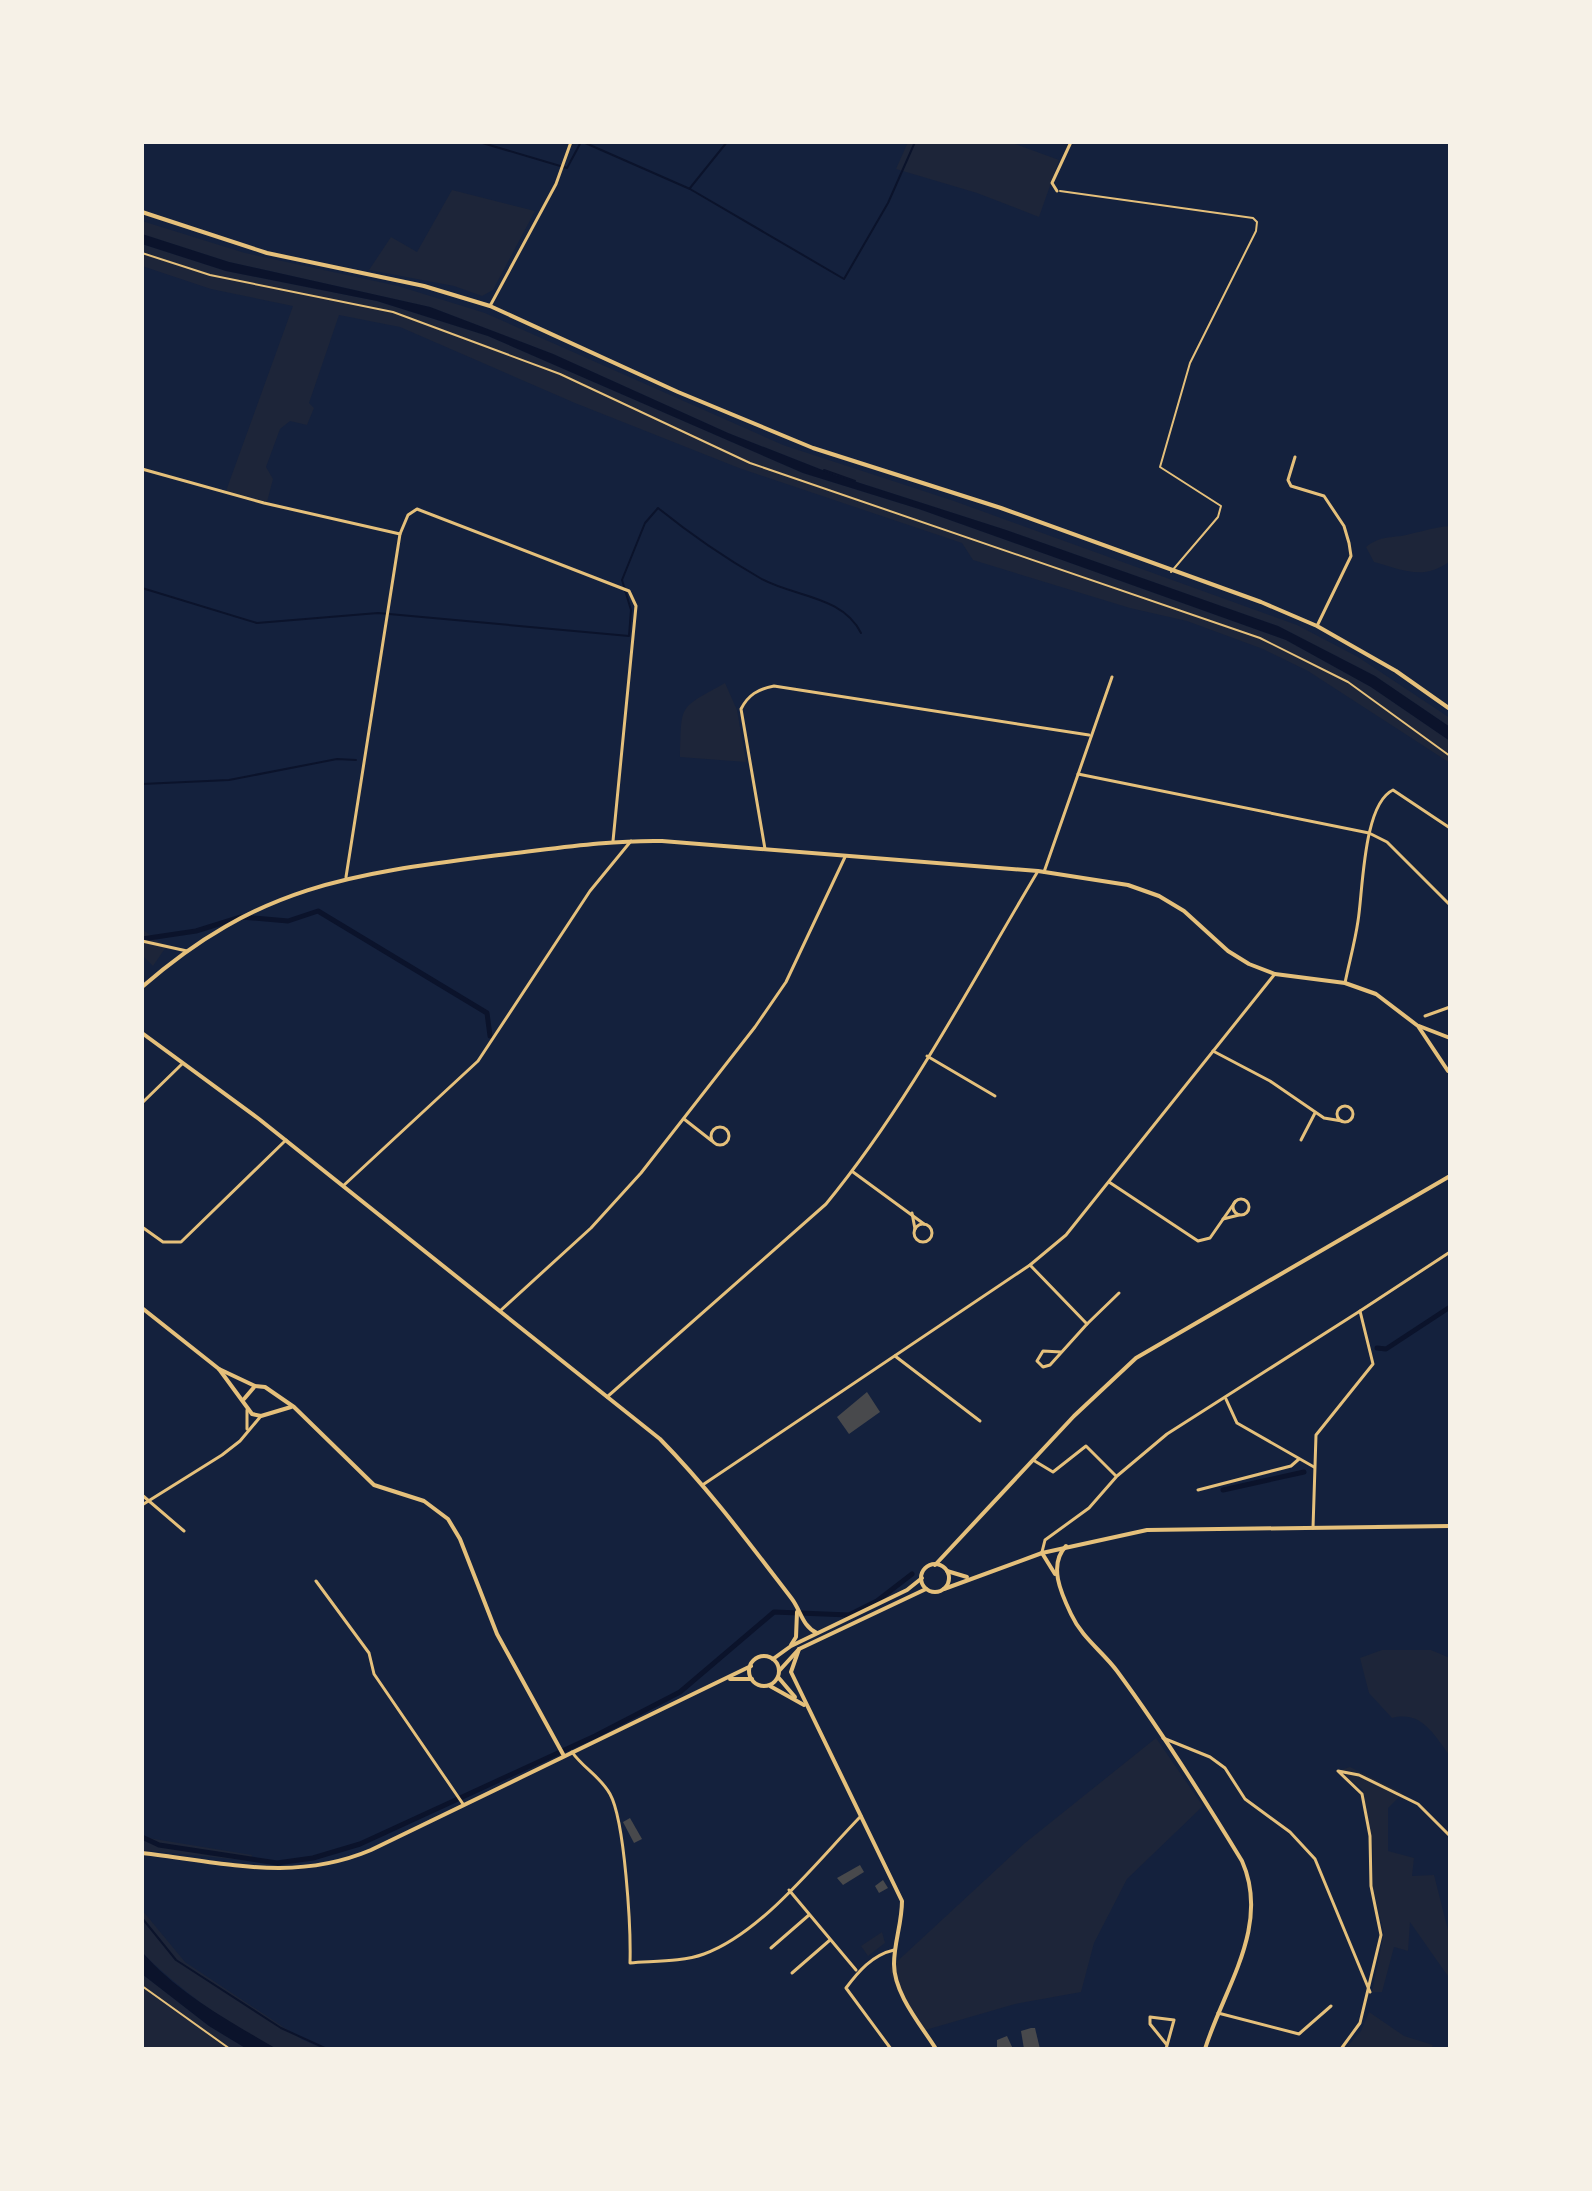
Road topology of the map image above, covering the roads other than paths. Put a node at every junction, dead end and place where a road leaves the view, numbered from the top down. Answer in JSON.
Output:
{"nodes":[{"id":1,"x":571,"y":142,"type":"edge"},
{"id":2,"x":1071,"y":142,"type":"edge"},
{"id":3,"x":1057,"y":191,"type":"joint"},
{"id":4,"x":142,"y":212,"type":"edge"},
{"id":5,"x":490,"y":306,"type":"junction"},
{"id":6,"x":1295,"y":457,"type":"dead end"},
{"id":7,"x":142,"y":469,"type":"edge"},
{"id":8,"x":400,"y":534,"type":"junction"},
{"id":9,"x":1171,"y":572,"type":"junction"},
{"id":10,"x":1317,"y":626,"type":"junction"},
{"id":11,"x":1112,"y":677,"type":"dead end"},
{"id":12,"x":1450,"y":709,"type":"edge"},
{"id":13,"x":1089,"y":735,"type":"junction"},
{"id":14,"x":1078,"y":774,"type":"junction"},
{"id":15,"x":1450,"y":828,"type":"edge"},
{"id":16,"x":1369,"y":833,"type":"junction"},
{"id":17,"x":632,"y":840,"type":"junction"},
{"id":18,"x":613,"y":841,"type":"junction"},
{"id":19,"x":765,"y":849,"type":"junction"},
{"id":20,"x":846,"y":855,"type":"junction"},
{"id":21,"x":1041,"y":872,"type":"junction"},
{"id":22,"x":346,"y":877,"type":"junction"},
{"id":23,"x":1450,"y":905,"type":"edge"},
{"id":24,"x":142,"y":941,"type":"edge"},
{"id":25,"x":187,"y":951,"type":"junction"},
{"id":26,"x":1275,"y":974,"type":"junction"},
{"id":27,"x":1345,"y":983,"type":"junction"},
{"id":28,"x":142,"y":987,"type":"edge"},
{"id":29,"x":1450,"y":1007,"type":"edge"},
{"id":30,"x":1425,"y":1016,"type":"dead end"},
{"id":31,"x":1418,"y":1026,"type":"junction"},
{"id":32,"x":142,"y":1033,"type":"edge"},
{"id":33,"x":1450,"y":1038,"type":"edge"},
{"id":34,"x":1213,"y":1051,"type":"junction"},
{"id":35,"x":927,"y":1056,"type":"junction"},
{"id":36,"x":1450,"y":1056,"type":"edge"},
{"id":37,"x":183,"y":1063,"type":"junction"},
{"id":38,"x":1449,"y":1074,"type":"edge"},
{"id":39,"x":995,"y":1096,"type":"dead end"},
{"id":40,"x":142,"y":1103,"type":"edge"},
{"id":41,"x":1338,"y":1108,"type":"junction"},
{"id":42,"x":1315,"y":1113,"type":"junction"},
{"id":43,"x":1324,"y":1118,"type":"junction"},
{"id":44,"x":684,"y":1119,"type":"junction"},
{"id":45,"x":1342,"y":1121,"type":"junction"},
{"id":46,"x":716,"y":1129,"type":"junction"},
{"id":47,"x":702,"y":1133,"type":"junction"},
{"id":48,"x":286,"y":1140,"type":"junction"},
{"id":49,"x":1301,"y":1140,"type":"dead end"},
{"id":50,"x":713,"y":1142,"type":"junction"},
{"id":51,"x":853,"y":1172,"type":"junction"},
{"id":52,"x":1450,"y":1176,"type":"edge"},
{"id":53,"x":1109,"y":1182,"type":"junction"},
{"id":54,"x":343,"y":1186,"type":"junction"},
{"id":55,"x":1235,"y":1202,"type":"junction"},
{"id":56,"x":912,"y":1213,"type":"junction"},
{"id":57,"x":1241,"y":1215,"type":"junction"},
{"id":58,"x":1223,"y":1219,"type":"junction"},
{"id":59,"x":924,"y":1224,"type":"junction"},
{"id":60,"x":142,"y":1227,"type":"edge"},
{"id":61,"x":915,"y":1230,"type":"junction"},
{"id":62,"x":1450,"y":1252,"type":"edge"},
{"id":63,"x":1030,"y":1265,"type":"junction"},
{"id":64,"x":1119,"y":1293,"type":"dead end"},
{"id":65,"x":142,"y":1308,"type":"edge"},
{"id":66,"x":500,"y":1311,"type":"junction"},
{"id":67,"x":1360,"y":1311,"type":"junction"},
{"id":68,"x":1087,"y":1324,"type":"junction"},
{"id":69,"x":1061,"y":1352,"type":"junction"},
{"id":70,"x":895,"y":1356,"type":"junction"},
{"id":71,"x":219,"y":1369,"type":"junction"},
{"id":72,"x":255,"y":1386,"type":"junction"},
{"id":73,"x":273,"y":1394,"type":"junction"},
{"id":74,"x":607,"y":1397,"type":"junction"},
{"id":75,"x":1226,"y":1399,"type":"junction"},
{"id":76,"x":244,"y":1401,"type":"junction"},
{"id":77,"x":294,"y":1407,"type":"junction"},
{"id":78,"x":247,"y":1410,"type":"junction"},
{"id":79,"x":271,"y":1411,"type":"junction"},
{"id":80,"x":261,"y":1416,"type":"junction"},
{"id":81,"x":980,"y":1421,"type":"dead end"},
{"id":82,"x":246,"y":1432,"type":"junction"},
{"id":83,"x":1299,"y":1459,"type":"junction"},
{"id":84,"x":1033,"y":1460,"type":"junction"},
{"id":85,"x":1314,"y":1467,"type":"junction"},
{"id":86,"x":1117,"y":1476,"type":"junction"},
{"id":87,"x":704,"y":1484,"type":"junction"},
{"id":88,"x":1198,"y":1490,"type":"dead end"},
{"id":89,"x":142,"y":1495,"type":"edge"},
{"id":90,"x":148,"y":1500,"type":"junction"},
{"id":91,"x":142,"y":1505,"type":"edge"},
{"id":92,"x":1450,"y":1526,"type":"edge"},
{"id":93,"x":1313,"y":1528,"type":"junction"},
{"id":94,"x":184,"y":1531,"type":"dead end"},
{"id":95,"x":1066,"y":1546,"type":"junction"},
{"id":96,"x":1052,"y":1550,"type":"junction"},
{"id":97,"x":948,"y":1553,"type":"junction"},
{"id":98,"x":1042,"y":1553,"type":"junction"},
{"id":99,"x":1057,"y":1559,"type":"junction"},
{"id":100,"x":935,"y":1565,"type":"junction"},
{"id":101,"x":946,"y":1570,"type":"junction"},
{"id":102,"x":1057,"y":1575,"type":"junction"},
{"id":103,"x":970,"y":1577,"type":"junction"},
{"id":104,"x":922,"y":1578,"type":"junction"},
{"id":105,"x":316,"y":1581,"type":"dead end"},
{"id":106,"x":926,"y":1589,"type":"junction"},
{"id":107,"x":944,"y":1589,"type":"junction"},
{"id":108,"x":796,"y":1605,"type":"junction"},
{"id":109,"x":817,"y":1633,"type":"junction"},
{"id":110,"x":791,"y":1646,"type":"junction"},
{"id":111,"x":799,"y":1649,"type":"junction"},
{"id":112,"x":773,"y":1659,"type":"junction"},
{"id":113,"x":751,"y":1666,"type":"junction"},
{"id":114,"x":778,"y":1674,"type":"junction"},
{"id":115,"x":752,"y":1679,"type":"junction"},
{"id":116,"x":724,"y":1680,"type":"junction"},
{"id":117,"x":768,"y":1685,"type":"junction"},
{"id":118,"x":806,"y":1707,"type":"junction"},
{"id":119,"x":1163,"y":1738,"type":"junction"},
{"id":120,"x":572,"y":1752,"type":"junction"},
{"id":121,"x":564,"y":1756,"type":"junction"},
{"id":122,"x":463,"y":1805,"type":"junction"},
{"id":123,"x":861,"y":1816,"type":"junction"},
{"id":124,"x":1450,"y":1836,"type":"edge"},
{"id":125,"x":142,"y":1853,"type":"edge"},
{"id":126,"x":789,"y":1890,"type":"junction"},
{"id":127,"x":809,"y":1915,"type":"junction"},
{"id":128,"x":830,"y":1940,"type":"junction"},
{"id":129,"x":771,"y":1948,"type":"dead end"},
{"id":130,"x":895,"y":1949,"type":"junction"},
{"id":131,"x":857,"y":1971,"type":"junction"},
{"id":132,"x":792,"y":1973,"type":"dead end"},
{"id":133,"x":1370,"y":1992,"type":"junction"},
{"id":134,"x":1331,"y":2006,"type":"dead end"},
{"id":135,"x":1218,"y":2013,"type":"junction"},
{"id":136,"x":1167,"y":2047,"type":"edge"},
{"id":137,"x":891,"y":2049,"type":"edge"},
{"id":138,"x":936,"y":2049,"type":"edge"},
{"id":139,"x":1205,"y":2049,"type":"edge"},
{"id":140,"x":1341,"y":2049,"type":"edge"}],
"edges":[{"from":1,"to":5,"type":"street"},
{"from":2,"to":3,"type":"street"},
{"from":3,"to":9,"type":"lane"},
{"from":4,"to":5,"type":"street"},
{"from":5,"to":9,"type":"street"},
{"from":6,"to":10,"type":"street"},
{"from":7,"to":8,"type":"street"},
{"from":8,"to":18,"type":"street"},
{"from":8,"to":22,"type":"street"},
{"from":9,"to":10,"type":"street"},
{"from":10,"to":12,"type":"street"},
{"from":11,"to":13,"type":"street"},
{"from":13,"to":14,"type":"street"},
{"from":13,"to":19,"type":"street"},
{"from":14,"to":16,"type":"street"},
{"from":14,"to":21,"type":"street"},
{"from":15,"to":16,"type":"street"},
{"from":16,"to":23,"type":"street"},
{"from":16,"to":27,"type":"street"},
{"from":17,"to":18,"type":"street"},
{"from":17,"to":19,"type":"street"},
{"from":17,"to":54,"type":"street"},
{"from":18,"to":22,"type":"street"},
{"from":19,"to":20,"type":"street"},
{"from":20,"to":21,"type":"street"},
{"from":20,"to":44,"type":"street"},
{"from":21,"to":26,"type":"street"},
{"from":21,"to":35,"type":"street"},
{"from":22,"to":25,"type":"street"},
{"from":24,"to":25,"type":"street"},
{"from":25,"to":28,"type":"street"},
{"from":26,"to":27,"type":"street"},
{"from":26,"to":34,"type":"street"},
{"from":27,"to":31,"type":"street"},
{"from":29,"to":30,"type":"street"},
{"from":31,"to":33,"type":"street"},
{"from":31,"to":38,"type":"street"},
{"from":32,"to":37,"type":"street"},
{"from":34,"to":42,"type":"street"},
{"from":34,"to":53,"type":"street"},
{"from":35,"to":39,"type":"street"},
{"from":35,"to":51,"type":"street"},
{"from":36,"to":38,"type":"street"},
{"from":37,"to":40,"type":"street"},
{"from":37,"to":48,"type":"street"},
{"from":41,"to":43,"type":"street"},
{"from":41,"to":45,"type":"street"},
{"from":41,"to":45,"type":"street"},
{"from":42,"to":43,"type":"street"},
{"from":42,"to":49,"type":"street"},
{"from":43,"to":45,"type":"street"},
{"from":44,"to":47,"type":"street"},
{"from":44,"to":66,"type":"street"},
{"from":46,"to":47,"type":"street"},
{"from":46,"to":50,"type":"street"},
{"from":46,"to":50,"type":"street"},
{"from":47,"to":50,"type":"street"},
{"from":48,"to":54,"type":"street"},
{"from":48,"to":60,"type":"street"},
{"from":51,"to":56,"type":"street"},
{"from":51,"to":74,"type":"street"},
{"from":52,"to":84,"type":"street"},
{"from":53,"to":58,"type":"street"},
{"from":53,"to":63,"type":"street"},
{"from":54,"to":66,"type":"street"},
{"from":55,"to":57,"type":"street"},
{"from":55,"to":57,"type":"street"},
{"from":55,"to":58,"type":"street"},
{"from":56,"to":59,"type":"street"},
{"from":56,"to":61,"type":"street"},
{"from":57,"to":58,"type":"street"},
{"from":59,"to":61,"type":"street"},
{"from":59,"to":61,"type":"street"},
{"from":62,"to":67,"type":"street"},
{"from":63,"to":68,"type":"street"},
{"from":63,"to":70,"type":"street"},
{"from":64,"to":68,"type":"street"},
{"from":65,"to":71,"type":"street"},
{"from":66,"to":74,"type":"street"},
{"from":67,"to":75,"type":"street"},
{"from":67,"to":85,"type":"street"},
{"from":68,"to":69,"type":"street"},
{"from":69,"to":69,"type":"street"},
{"from":70,"to":81,"type":"street"},
{"from":70,"to":87,"type":"street"},
{"from":71,"to":72,"type":"street"},
{"from":71,"to":76,"type":"street"},
{"from":72,"to":73,"type":"street"},
{"from":72,"to":76,"type":"street"},
{"from":73,"to":77,"type":"street"},
{"from":73,"to":79,"type":"street"},
{"from":74,"to":87,"type":"street"},
{"from":75,"to":83,"type":"street"},
{"from":75,"to":86,"type":"street"},
{"from":76,"to":78,"type":"street"},
{"from":77,"to":79,"type":"street"},
{"from":77,"to":121,"type":"street"},
{"from":78,"to":80,"type":"street"},
{"from":78,"to":82,"type":"street"},
{"from":79,"to":80,"type":"street"},
{"from":80,"to":82,"type":"street"},
{"from":82,"to":90,"type":"street"},
{"from":83,"to":85,"type":"street"},
{"from":83,"to":88,"type":"street"},
{"from":84,"to":86,"type":"street"},
{"from":84,"to":97,"type":"street"},
{"from":85,"to":93,"type":"street"},
{"from":86,"to":98,"type":"street"},
{"from":87,"to":108,"type":"street"},
{"from":89,"to":90,"type":"street"},
{"from":90,"to":91,"type":"street"},
{"from":90,"to":94,"type":"street"},
{"from":92,"to":93,"type":"street"},
{"from":93,"to":95,"type":"street"},
{"from":95,"to":96,"type":"street"},
{"from":95,"to":99,"type":"street"},
{"from":96,"to":98,"type":"street"},
{"from":96,"to":99,"type":"street"},
{"from":97,"to":100,"type":"street"},
{"from":97,"to":101,"type":"street"},
{"from":98,"to":102,"type":"street"},
{"from":98,"to":103,"type":"street"},
{"from":99,"to":102,"type":"street"},
{"from":100,"to":101,"type":"street"},
{"from":100,"to":104,"type":"street"},
{"from":101,"to":103,"type":"street"},
{"from":101,"to":107,"type":"street"},
{"from":102,"to":119,"type":"street"},
{"from":103,"to":107,"type":"street"},
{"from":104,"to":106,"type":"street"},
{"from":104,"to":109,"type":"street"},
{"from":105,"to":122,"type":"street"},
{"from":106,"to":107,"type":"street"},
{"from":106,"to":111,"type":"street"},
{"from":108,"to":109,"type":"street"},
{"from":108,"to":110,"type":"street"},
{"from":109,"to":110,"type":"street"},
{"from":110,"to":112,"type":"street"},
{"from":111,"to":114,"type":"street"},
{"from":111,"to":118,"type":"street"},
{"from":112,"to":113,"type":"street"},
{"from":112,"to":114,"type":"street"},
{"from":113,"to":115,"type":"street"},
{"from":113,"to":116,"type":"street"},
{"from":114,"to":117,"type":"street"},
{"from":114,"to":118,"type":"street"},
{"from":115,"to":116,"type":"street"},
{"from":115,"to":117,"type":"street"},
{"from":116,"to":120,"type":"street"},
{"from":117,"to":118,"type":"street"},
{"from":118,"to":123,"type":"street"},
{"from":119,"to":133,"type":"street"},
{"from":119,"to":135,"type":"street"},
{"from":120,"to":121,"type":"street"},
{"from":120,"to":126,"type":"street"},
{"from":121,"to":122,"type":"street"},
{"from":122,"to":125,"type":"street"},
{"from":123,"to":126,"type":"street"},
{"from":123,"to":130,"type":"street"},
{"from":124,"to":133,"type":"street"},
{"from":126,"to":127,"type":"street"},
{"from":127,"to":128,"type":"street"},
{"from":127,"to":129,"type":"street"},
{"from":128,"to":131,"type":"street"},
{"from":128,"to":132,"type":"street"},
{"from":130,"to":131,"type":"street"},
{"from":130,"to":138,"type":"street"},
{"from":131,"to":137,"type":"street"},
{"from":133,"to":140,"type":"street"},
{"from":134,"to":135,"type":"street"},
{"from":135,"to":139,"type":"street"},
{"from":136,"to":136,"type":"street"}]}
